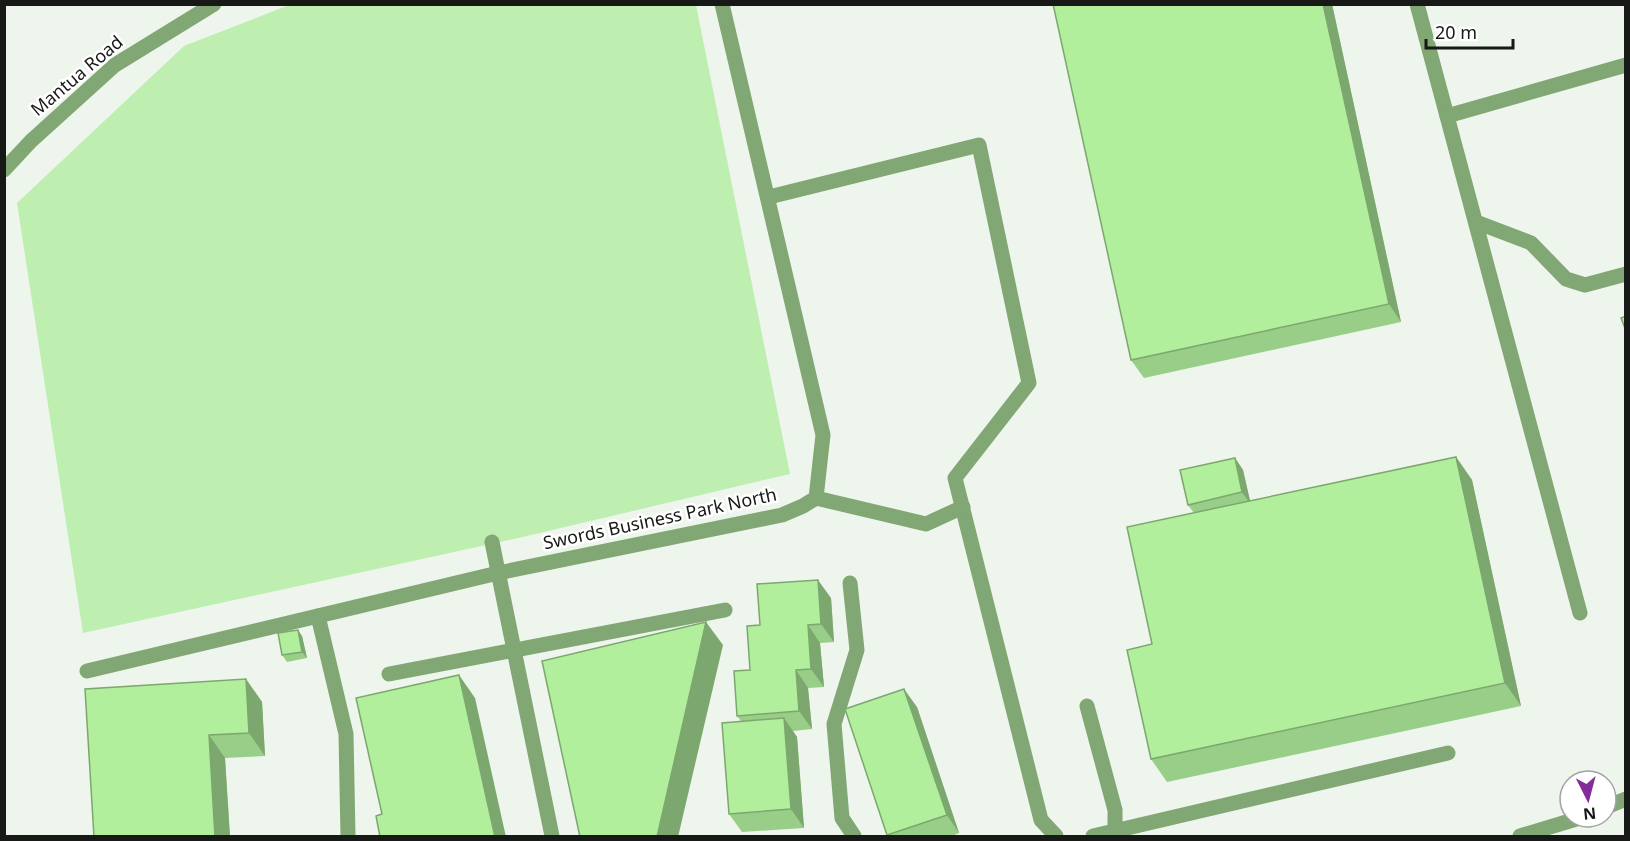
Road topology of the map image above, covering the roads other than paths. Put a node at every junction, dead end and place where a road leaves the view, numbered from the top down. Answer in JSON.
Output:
{"nodes":[{"id":1,"x":214,"y":4,"type":"edge"},
{"id":2,"x":722,"y":4,"type":"edge"},
{"id":3,"x":1417,"y":4,"type":"edge"},
{"id":4,"x":1626,"y":65,"type":"edge"},
{"id":5,"x":1447,"y":116,"type":"junction"},
{"id":6,"x":4,"y":170,"type":"edge"},
{"id":7,"x":769,"y":197,"type":"junction"},
{"id":8,"x":1476,"y":222,"type":"junction"},
{"id":9,"x":1626,"y":274,"type":"edge"},
{"id":10,"x":816,"y":498,"type":"junction"},
{"id":11,"x":963,"y":507,"type":"junction"},
{"id":12,"x":492,"y":542,"type":"dead end"},
{"id":13,"x":498,"y":573,"type":"junction"},
{"id":14,"x":850,"y":583,"type":"dead end"},
{"id":15,"x":725,"y":610,"type":"dead end"},
{"id":16,"x":1580,"y":613,"type":"dead end"},
{"id":17,"x":318,"y":616,"type":"junction"},
{"id":18,"x":513,"y":651,"type":"junction"},
{"id":19,"x":87,"y":671,"type":"dead end"},
{"id":20,"x":389,"y":674,"type":"dead end"},
{"id":21,"x":1088,"y":705,"type":"dead end"},
{"id":22,"x":1448,"y":753,"type":"dead end"},
{"id":23,"x":1558,"y":825,"type":"edge"},
{"id":24,"x":1115,"y":831,"type":"junction"},
{"id":25,"x":348,"y":837,"type":"edge"},
{"id":26,"x":552,"y":837,"type":"edge"},
{"id":27,"x":854,"y":837,"type":"edge"},
{"id":28,"x":1056,"y":837,"type":"edge"},
{"id":29,"x":1093,"y":837,"type":"edge"},
{"id":30,"x":1520,"y":837,"type":"edge"}],
"edges":[{"from":1,"to":6,"type":"street","name":"Mantua Road"},
{"from":2,"to":7,"type":"street"},
{"from":3,"to":5,"type":"street"},
{"from":4,"to":5,"type":"street"},
{"from":5,"to":8,"type":"street"},
{"from":7,"to":10,"type":"street"},
{"from":7,"to":11,"type":"street"},
{"from":8,"to":9,"type":"street"},
{"from":8,"to":16,"type":"street"},
{"from":10,"to":11,"type":"street"},
{"from":10,"to":13,"type":"street","name":"Swords Business Park North"},
{"from":11,"to":28,"type":"street"},
{"from":12,"to":13,"type":"street"},
{"from":13,"to":17,"type":"street","name":"Swords Business Park North"},
{"from":13,"to":18,"type":"street"},
{"from":14,"to":27,"type":"street"},
{"from":15,"to":18,"type":"street"},
{"from":17,"to":19,"type":"street","name":"Swords Business Park North"},
{"from":17,"to":25,"type":"street"},
{"from":18,"to":20,"type":"street"},
{"from":18,"to":26,"type":"street"},
{"from":21,"to":24,"type":"street"},
{"from":22,"to":24,"type":"street"},
{"from":23,"to":30,"type":"street"},
{"from":24,"to":29,"type":"street"}]}
